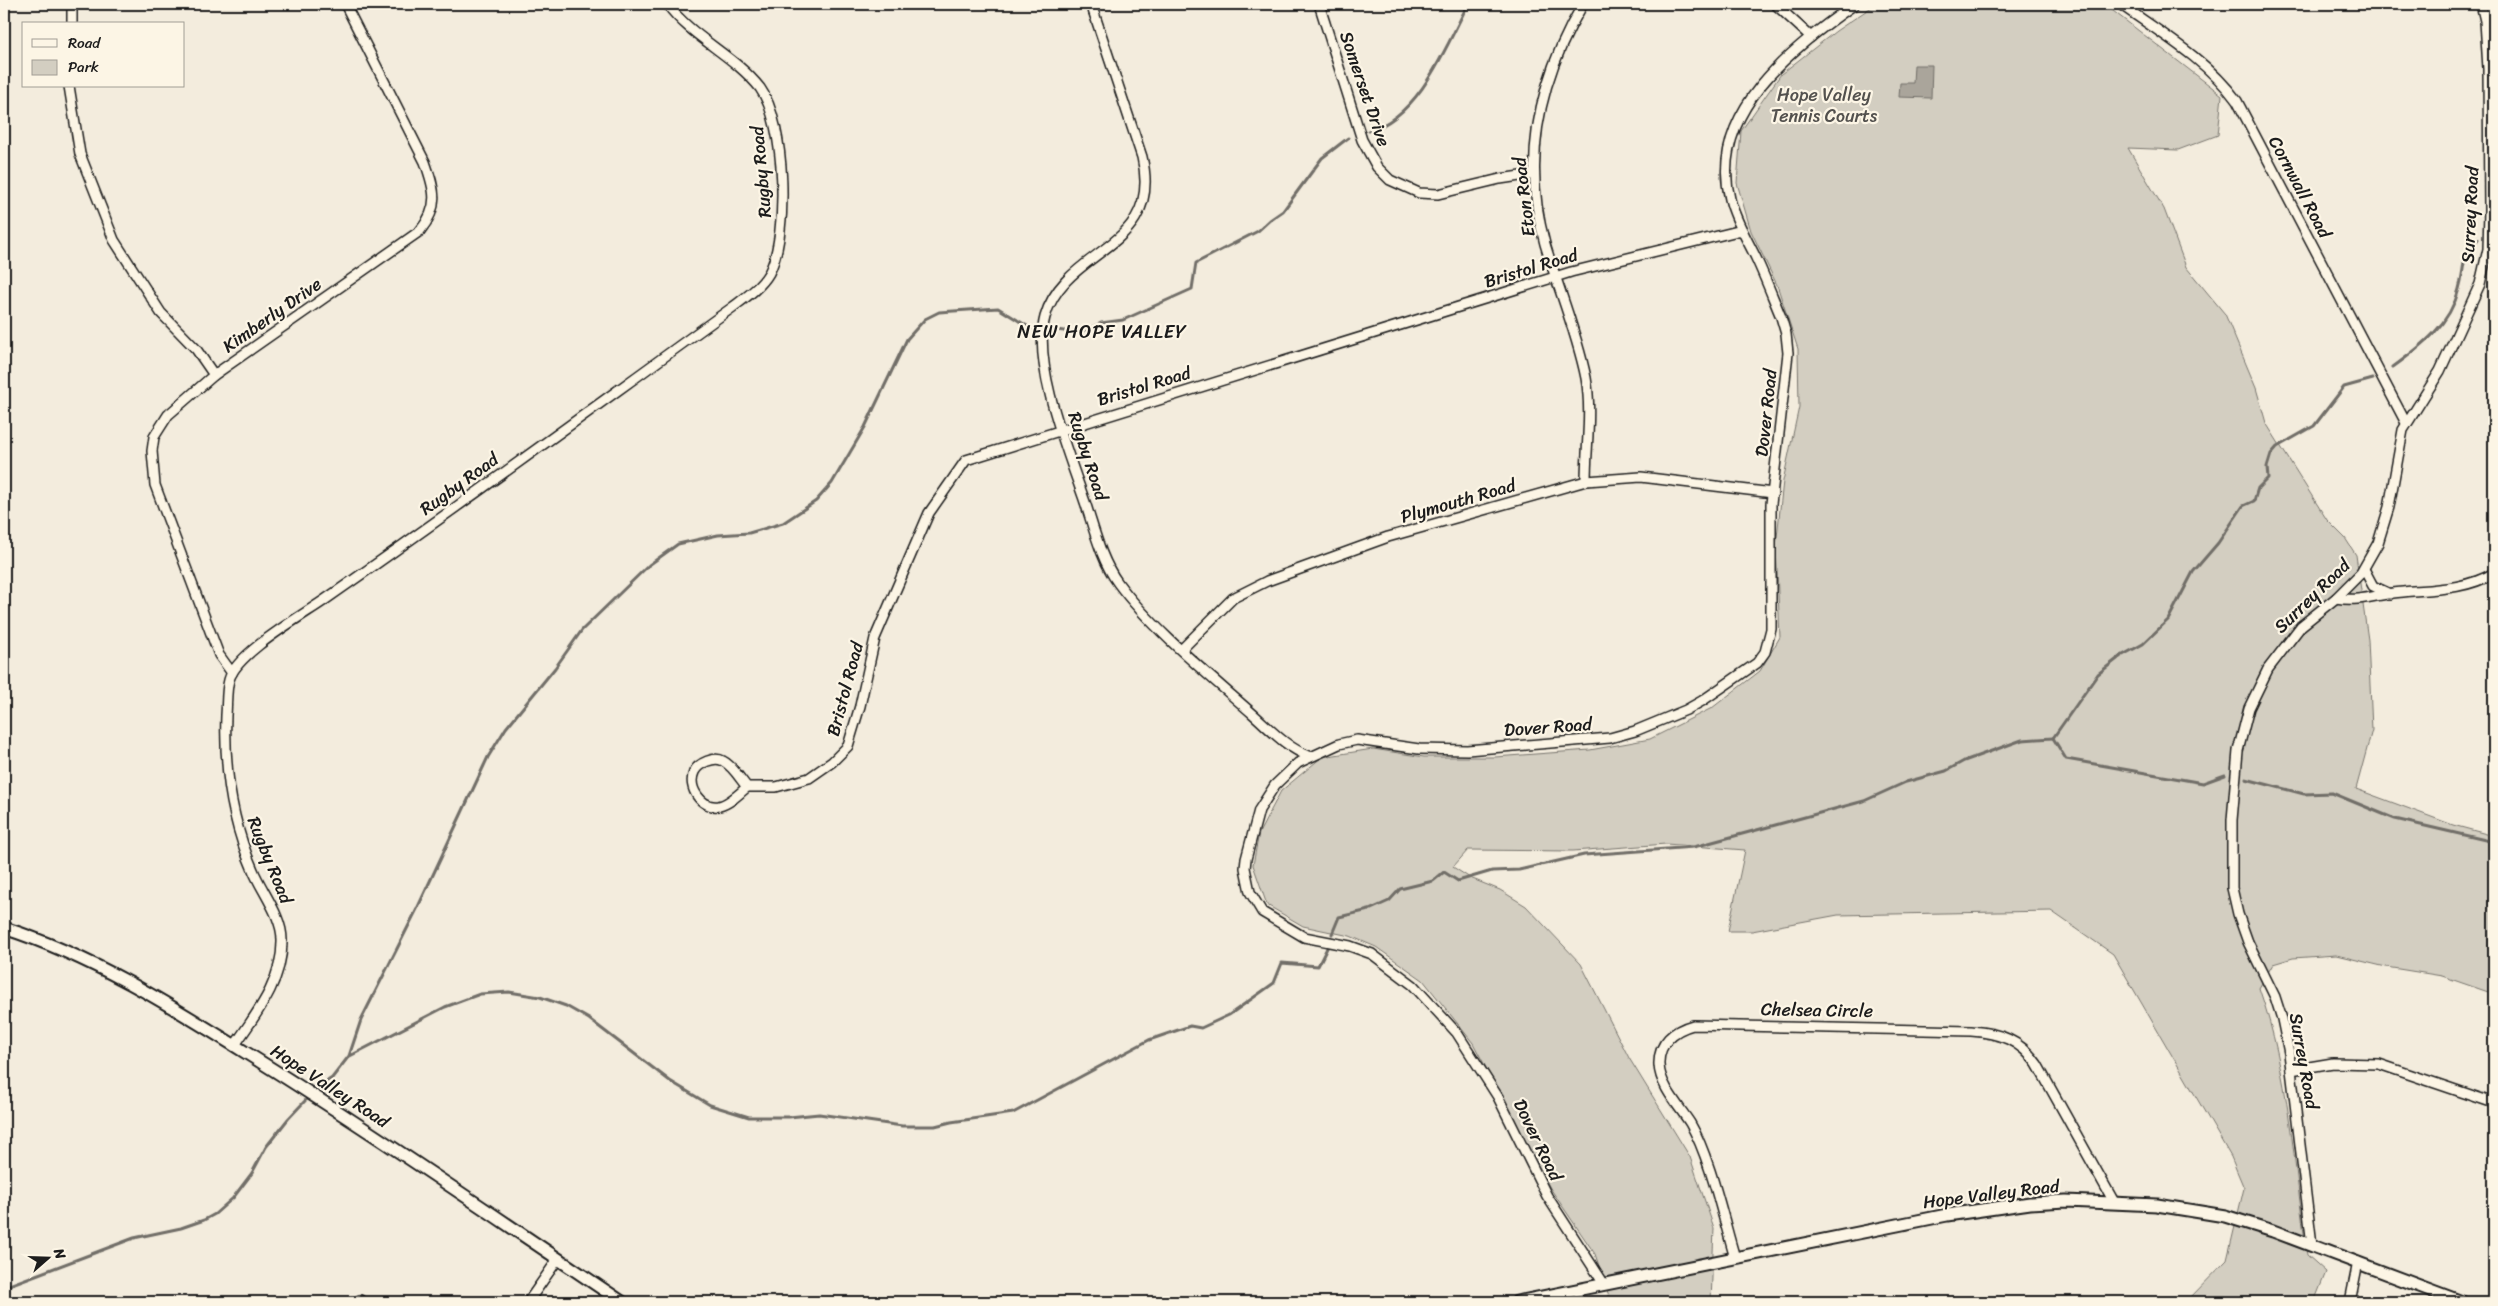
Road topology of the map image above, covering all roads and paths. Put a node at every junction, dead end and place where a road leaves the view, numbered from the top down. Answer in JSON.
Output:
{"nodes":[{"id":1,"x":72,"y":4,"type":"edge"},
{"id":2,"x":346,"y":4,"type":"edge"},
{"id":3,"x":667,"y":4,"type":"edge"},
{"id":4,"x":1092,"y":4,"type":"edge"},
{"id":5,"x":1321,"y":4,"type":"edge"},
{"id":6,"x":1583,"y":4,"type":"edge"},
{"id":7,"x":1775,"y":4,"type":"edge"},
{"id":8,"x":1855,"y":4,"type":"edge"},
{"id":9,"x":2120,"y":4,"type":"edge"},
{"id":10,"x":2481,"y":4,"type":"edge"},
{"id":11,"x":72,"y":22,"type":"edge"},
{"id":12,"x":1810,"y":37,"type":"junction"},
{"id":13,"x":69,"y":88,"type":"edge"},
{"id":14,"x":1534,"y":174,"type":"junction"},
{"id":15,"x":1742,"y":230,"type":"junction"},
{"id":16,"x":1556,"y":277,"type":"junction"},
{"id":17,"x":214,"y":375,"type":"junction"},
{"id":18,"x":2406,"y":423,"type":"junction"},
{"id":19,"x":1061,"y":429,"type":"junction"},
{"id":20,"x":1586,"y":481,"type":"junction"},
{"id":21,"x":1773,"y":493,"type":"junction"},
{"id":22,"x":2364,"y":568,"type":"junction"},
{"id":23,"x":2494,"y":573,"type":"edge"},
{"id":24,"x":2390,"y":594,"type":"junction"},
{"id":25,"x":2336,"y":598,"type":"junction"},
{"id":26,"x":1182,"y":649,"type":"junction"},
{"id":27,"x":232,"y":673,"type":"junction"},
{"id":28,"x":1309,"y":756,"type":"junction"},
{"id":29,"x":747,"y":787,"type":"junction"},
{"id":30,"x":4,"y":928,"type":"edge"},
{"id":31,"x":234,"y":1045,"type":"junction"},
{"id":32,"x":2292,"y":1070,"type":"junction"},
{"id":33,"x":2494,"y":1103,"type":"edge"},
{"id":34,"x":2114,"y":1202,"type":"junction"},
{"id":35,"x":2312,"y":1245,"type":"junction"},
{"id":36,"x":1735,"y":1258,"type":"junction"},
{"id":37,"x":558,"y":1259,"type":"junction"},
{"id":38,"x":2358,"y":1262,"type":"junction"},
{"id":39,"x":1604,"y":1284,"type":"junction"},
{"id":40,"x":528,"y":1302,"type":"edge"},
{"id":41,"x":622,"y":1302,"type":"edge"},
{"id":42,"x":1517,"y":1302,"type":"edge"},
{"id":43,"x":2350,"y":1302,"type":"edge"},
{"id":44,"x":2462,"y":1302,"type":"edge"}],
"edges":[{"from":1,"to":11,"type":"street"},
{"from":2,"to":17,"type":"street","name":"Kimberly Drive"},
{"from":3,"to":27,"type":"street","name":"Rugby Road"},
{"from":4,"to":19,"type":"street","name":"Rugby Road"},
{"from":5,"to":14,"type":"street","name":"Somerset Drive"},
{"from":6,"to":14,"type":"street","name":"Eton Road"},
{"from":7,"to":12,"type":"street"},
{"from":8,"to":12,"type":"street","name":"Dover Road"},
{"from":9,"to":18,"type":"street","name":"Cornwall Road"},
{"from":10,"to":18,"type":"street","name":"Surrey Road"},
{"from":12,"to":15,"type":"street","name":"Dover Road"},
{"from":13,"to":17,"type":"street"},
{"from":14,"to":16,"type":"street","name":"Eton Road"},
{"from":15,"to":16,"type":"street","name":"Bristol Road"},
{"from":15,"to":21,"type":"street","name":"Dover Road"},
{"from":16,"to":19,"type":"street","name":"Bristol Road"},
{"from":16,"to":20,"type":"street","name":"Eton Road"},
{"from":17,"to":27,"type":"street","name":"Kimberly Drive"},
{"from":18,"to":22,"type":"street","name":"Surrey Road"},
{"from":19,"to":26,"type":"street","name":"Rugby Road"},
{"from":19,"to":29,"type":"street","name":"Bristol Road"},
{"from":20,"to":21,"type":"street","name":"Plymouth Road"},
{"from":20,"to":26,"type":"street","name":"Plymouth Road"},
{"from":21,"to":28,"type":"street","name":"Dover Road"},
{"from":22,"to":24,"type":"street"},
{"from":22,"to":25,"type":"street","name":"Surrey Road"},
{"from":23,"to":24,"type":"street"},
{"from":24,"to":25,"type":"street"},
{"from":25,"to":32,"type":"street","name":"Surrey Road"},
{"from":26,"to":28,"type":"street","name":"Rugby Road"},
{"from":27,"to":31,"type":"street","name":"Rugby Road"},
{"from":28,"to":39,"type":"street","name":"Dover Road"},
{"from":29,"to":29,"type":"street"},
{"from":30,"to":31,"type":"main road","name":"Hope Valley Road"},
{"from":31,"to":37,"type":"main road","name":"Hope Valley Road"},
{"from":32,"to":33,"type":"street"},
{"from":32,"to":35,"type":"street","name":"Surrey Road"},
{"from":34,"to":35,"type":"main road","name":"Hope Valley Road"},
{"from":34,"to":36,"type":"main road","name":"Hope Valley Road"},
{"from":34,"to":36,"type":"street","name":"Chelsea Circle"},
{"from":35,"to":38,"type":"main road","name":"Hope Valley Road"},
{"from":36,"to":39,"type":"main road","name":"Hope Valley Road"},
{"from":37,"to":40,"type":"street"},
{"from":37,"to":41,"type":"main road","name":"Hope Valley Road"},
{"from":38,"to":43,"type":"street"},
{"from":38,"to":44,"type":"main road","name":"Hope Valley Road"},
{"from":39,"to":42,"type":"main road","name":"Hope Valley Road"}]}
